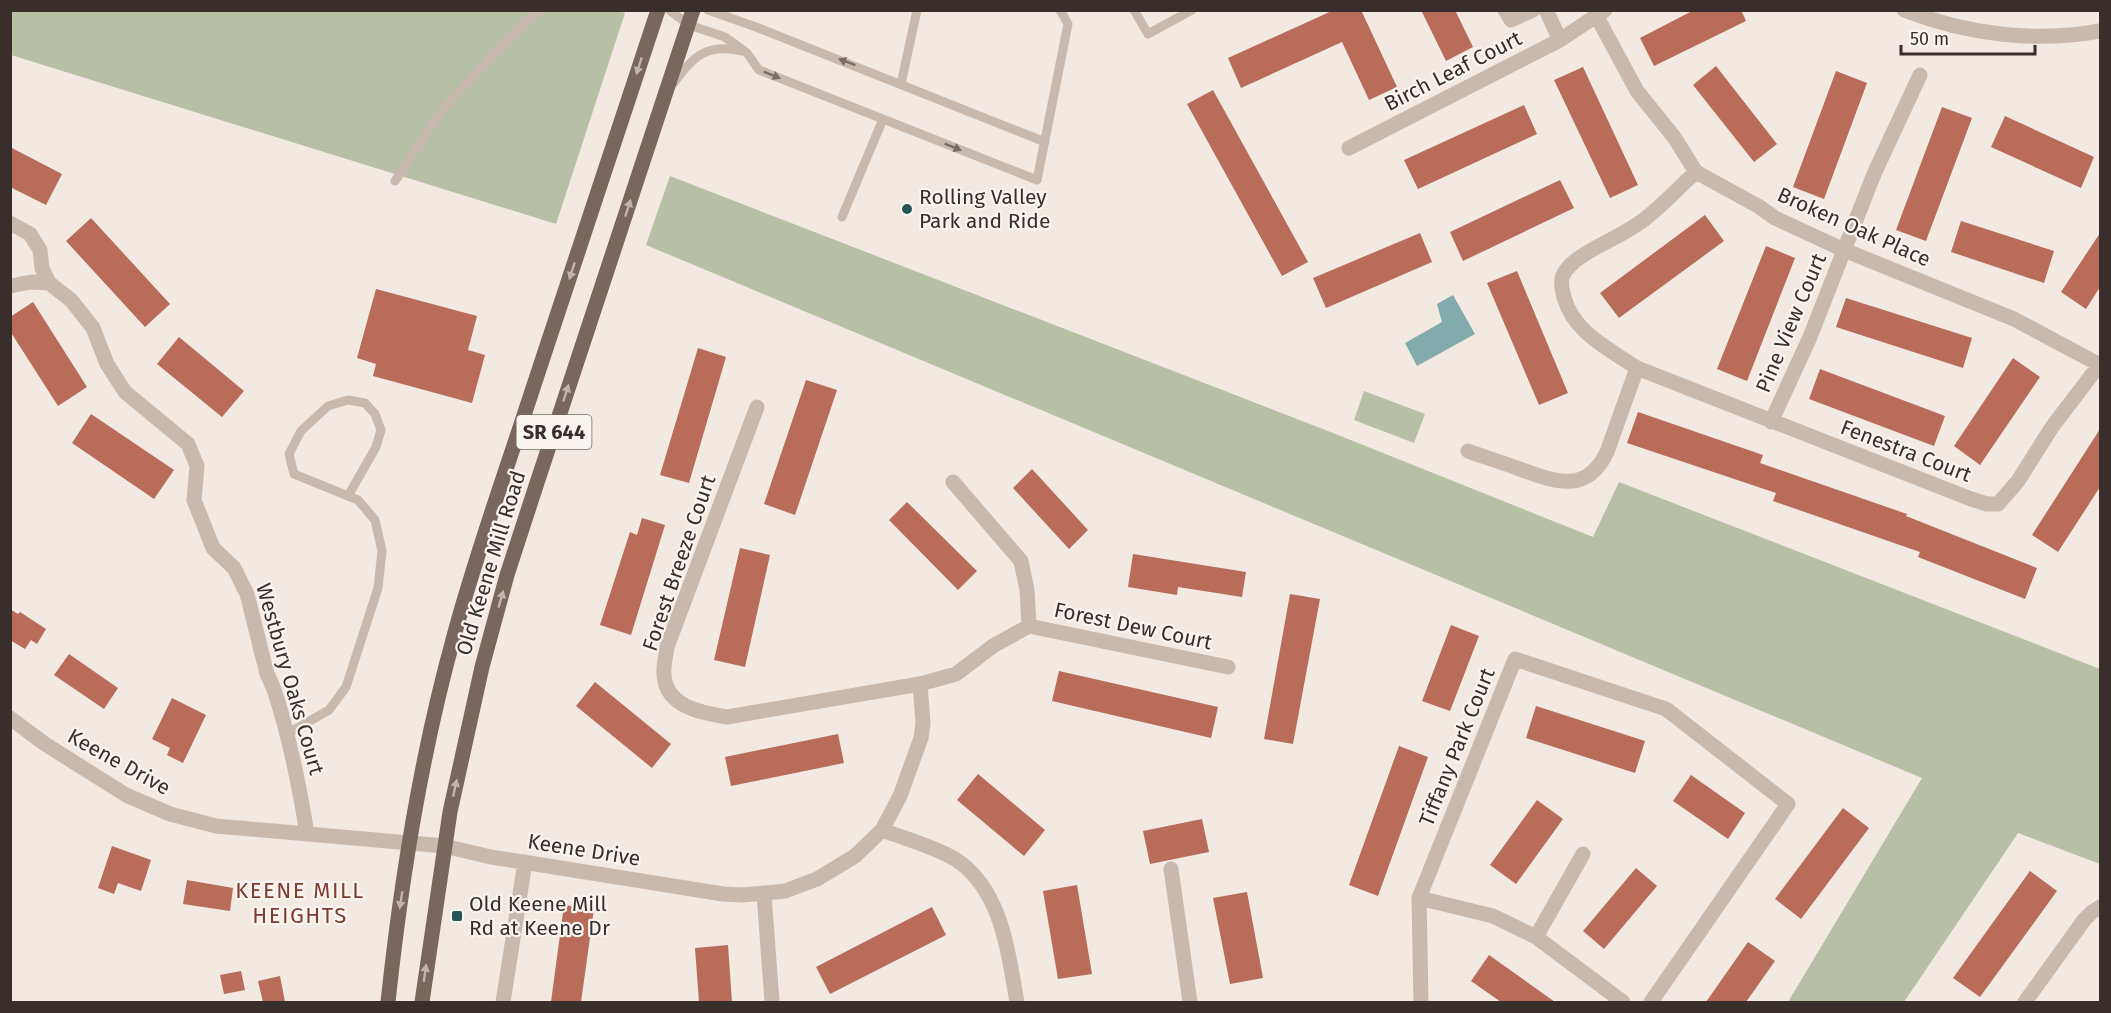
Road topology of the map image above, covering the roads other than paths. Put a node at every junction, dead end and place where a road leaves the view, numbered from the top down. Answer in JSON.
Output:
{"nodes":[{"id":1,"x":540,"y":10,"type":"edge"},
{"id":2,"x":658,"y":10,"type":"edge"},
{"id":3,"x":669,"y":10,"type":"edge"},
{"id":4,"x":708,"y":10,"type":"edge"},
{"id":5,"x":917,"y":10,"type":"edge"},
{"id":6,"x":1060,"y":10,"type":"edge"},
{"id":7,"x":1134,"y":10,"type":"edge"},
{"id":8,"x":1192,"y":10,"type":"edge"},
{"id":9,"x":1505,"y":10,"type":"edge"},
{"id":10,"x":1533,"y":10,"type":"edge"},
{"id":11,"x":1545,"y":10,"type":"edge"},
{"id":12,"x":1904,"y":10,"type":"edge"},
{"id":13,"x":1601,"y":13,"type":"edge"},
{"id":14,"x":691,"y":18,"type":"edge"},
{"id":15,"x":2100,"y":31,"type":"edge"},
{"id":16,"x":1560,"y":40,"type":"junction"},
{"id":17,"x":747,"y":53,"type":"junction"},
{"id":18,"x":1920,"y":75,"type":"dead end"},
{"id":19,"x":901,"y":84,"type":"junction"},
{"id":20,"x":667,"y":92,"type":"junction"},
{"id":21,"x":883,"y":119,"type":"junction"},
{"id":22,"x":1045,"y":142,"type":"junction"},
{"id":23,"x":1349,"y":148,"type":"dead end"},
{"id":24,"x":1696,"y":172,"type":"junction"},
{"id":25,"x":395,"y":181,"type":"dead end"},
{"id":26,"x":842,"y":217,"type":"dead end"},
{"id":27,"x":10,"y":223,"type":"edge"},
{"id":28,"x":1844,"y":250,"type":"junction"},
{"id":29,"x":49,"y":283,"type":"junction"},
{"id":30,"x":10,"y":286,"type":"edge"},
{"id":31,"x":2100,"y":364,"type":"edge"},
{"id":32,"x":1637,"y":368,"type":"junction"},
{"id":33,"x":757,"y":407,"type":"dead end"},
{"id":34,"x":1771,"y":422,"type":"junction"},
{"id":35,"x":1468,"y":451,"type":"dead end"},
{"id":36,"x":953,"y":482,"type":"dead end"},
{"id":37,"x":348,"y":496,"type":"junction"},
{"id":38,"x":1029,"y":627,"type":"junction"},
{"id":39,"x":1228,"y":668,"type":"dead end"},
{"id":40,"x":920,"y":684,"type":"junction"},
{"id":41,"x":10,"y":718,"type":"edge"},
{"id":42,"x":287,"y":734,"type":"junction"},
{"id":43,"x":882,"y":830,"type":"junction"},
{"id":44,"x":307,"y":834,"type":"junction"},
{"id":45,"x":410,"y":842,"type":"junction"},
{"id":46,"x":444,"y":846,"type":"junction"},
{"id":47,"x":1584,"y":854,"type":"dead end"},
{"id":48,"x":525,"y":862,"type":"junction"},
{"id":49,"x":1171,"y":869,"type":"dead end"},
{"id":50,"x":764,"y":894,"type":"junction"},
{"id":51,"x":1419,"y":898,"type":"junction"},
{"id":52,"x":2096,"y":910,"type":"edge"},
{"id":53,"x":1536,"y":937,"type":"junction"},
{"id":54,"x":388,"y":1002,"type":"edge"},
{"id":55,"x":422,"y":1002,"type":"edge"},
{"id":56,"x":503,"y":1002,"type":"edge"},
{"id":57,"x":772,"y":1002,"type":"edge"},
{"id":58,"x":1017,"y":1002,"type":"edge"},
{"id":59,"x":1190,"y":1002,"type":"edge"},
{"id":60,"x":1421,"y":1002,"type":"edge"},
{"id":61,"x":1623,"y":1002,"type":"edge"},
{"id":62,"x":1652,"y":1002,"type":"edge"},
{"id":63,"x":2025,"y":1002,"type":"edge"}],
"edges":[{"from":1,"to":25,"type":"lane"},
{"from":2,"to":45,"type":"main road","name":"Old Keene Mill Road","number":"SR 644","one_way":true},
{"from":3,"to":14,"type":"lane"},
{"from":19,"to":4,"type":"lane","one_way":true},
{"from":5,"to":19,"type":"lane"},
{"from":6,"to":22,"type":"lane"},
{"from":7,"to":8,"type":"lane"},
{"from":9,"to":10,"type":"street"},
{"from":11,"to":16,"type":"street"},
{"from":12,"to":15,"type":"street"},
{"from":13,"to":16,"type":"street","name":"Birch Leaf Court"},
{"from":13,"to":24,"type":"street","name":"Broken Oak Place"},
{"from":14,"to":17,"type":"lane"},
{"from":14,"to":20,"type":"main road","name":"Old Keene Mill Road","number":"SR 644"},
{"from":16,"to":23,"type":"street","name":"Birch Leaf Court"},
{"from":17,"to":20,"type":"lane"},
{"from":17,"to":21,"type":"lane","one_way":true},
{"from":18,"to":28,"type":"street","name":"Pine View Court"},
{"from":19,"to":22,"type":"lane"},
{"from":46,"to":20,"type":"main road","name":"Old Keene Mill Road","number":"SR 644","one_way":true},
{"from":21,"to":22,"type":"lane","one_way":true},
{"from":21,"to":26,"type":"lane"},
{"from":24,"to":28,"type":"street","name":"Broken Oak Place"},
{"from":24,"to":32,"type":"street","name":"Fenestra Court"},
{"from":27,"to":29,"type":"street"},
{"from":28,"to":31,"type":"street","name":"Broken Oak Place"},
{"from":28,"to":34,"type":"street","name":"Pine View Court"},
{"from":29,"to":30,"type":"street"},
{"from":29,"to":42,"type":"street","name":"Westbury Oaks Court"},
{"from":31,"to":34,"type":"street","name":"Fenestra Court"},
{"from":32,"to":34,"type":"street","name":"Fenestra Court"},
{"from":32,"to":35,"type":"street"},
{"from":33,"to":40,"type":"street","name":"Forest Breeze Court"},
{"from":36,"to":38,"type":"street"},
{"from":37,"to":37,"type":"lane"},
{"from":37,"to":42,"type":"lane"},
{"from":38,"to":39,"type":"street","name":"Forest Dew Court"},
{"from":38,"to":40,"type":"street"},
{"from":40,"to":43,"type":"street","name":"Keene Drive"},
{"from":41,"to":44,"type":"street","name":"Keene Drive"},
{"from":42,"to":44,"type":"street","name":"Westbury Oaks Court"},
{"from":43,"to":50,"type":"street","name":"Keene Drive"},
{"from":43,"to":58,"type":"street"},
{"from":44,"to":45,"type":"street","name":"Keene Drive"},
{"from":45,"to":46,"type":"street","name":"Keene Drive"},
{"from":45,"to":54,"type":"main road","name":"Old Keene Mill Road","number":"SR 644","one_way":true},
{"from":46,"to":48,"type":"street","name":"Keene Drive"},
{"from":55,"to":46,"type":"main road","name":"Old Keene Mill Road","number":"SR 644","one_way":true},
{"from":47,"to":53,"type":"street"},
{"from":48,"to":50,"type":"street","name":"Keene Drive"},
{"from":48,"to":56,"type":"street"},
{"from":49,"to":59,"type":"street"},
{"from":50,"to":57,"type":"street"},
{"from":51,"to":53,"type":"street"},
{"from":51,"to":60,"type":"street","name":"Tiffany Park Court"},
{"from":51,"to":62,"type":"street","name":"Tiffany Park Court"},
{"from":52,"to":63,"type":"street"},
{"from":53,"to":61,"type":"street"}]}
